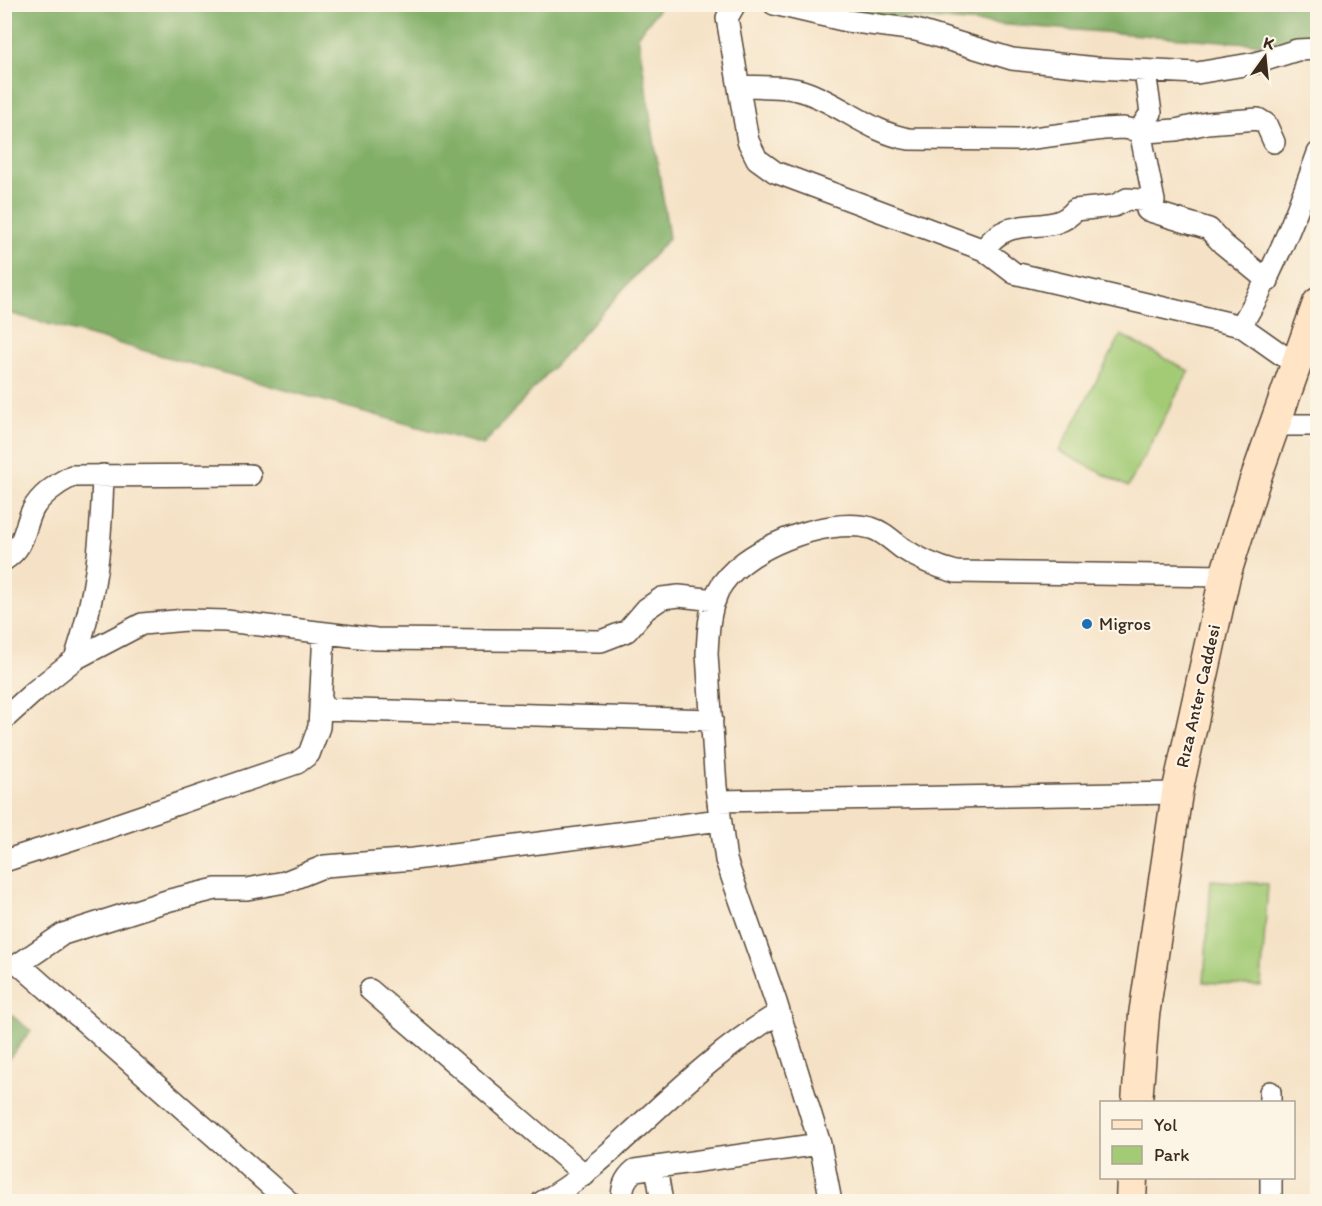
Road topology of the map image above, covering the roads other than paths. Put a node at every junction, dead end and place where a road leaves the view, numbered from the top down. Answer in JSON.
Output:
{"nodes":[{"id":1,"x":735,"y":4,"type":"edge"},
{"id":2,"x":774,"y":4,"type":"edge"},
{"id":3,"x":1317,"y":49,"type":"edge"},
{"id":4,"x":1145,"y":72,"type":"junction"},
{"id":5,"x":739,"y":86,"type":"junction"},
{"id":6,"x":1146,"y":132,"type":"junction"},
{"id":7,"x":1274,"y":142,"type":"dead end"},
{"id":8,"x":1317,"y":153,"type":"edge"},
{"id":9,"x":1154,"y":201,"type":"junction"},
{"id":10,"x":984,"y":250,"type":"junction"},
{"id":11,"x":1268,"y":281,"type":"junction"},
{"id":12,"x":1317,"y":303,"type":"edge"},
{"id":13,"x":1241,"y":326,"type":"junction"},
{"id":14,"x":1295,"y":364,"type":"junction"},
{"id":15,"x":1274,"y":425,"type":"junction"},
{"id":16,"x":1317,"y":425,"type":"edge"},
{"id":17,"x":103,"y":475,"type":"junction"},
{"id":18,"x":250,"y":475,"type":"dead end"},
{"id":19,"x":4,"y":560,"type":"edge"},
{"id":20,"x":1226,"y":576,"type":"junction"},
{"id":21,"x":715,"y":600,"type":"junction"},
{"id":22,"x":324,"y":633,"type":"junction"},
{"id":23,"x":75,"y":659,"type":"junction"},
{"id":24,"x":320,"y":709,"type":"junction"},
{"id":25,"x":4,"y":719,"type":"edge"},
{"id":26,"x":712,"y":720,"type":"junction"},
{"id":27,"x":1177,"y":793,"type":"junction"},
{"id":28,"x":719,"y":811,"type":"junction"},
{"id":29,"x":4,"y":861,"type":"edge"},
{"id":30,"x":370,"y":990,"type":"dead end"},
{"id":31,"x":779,"y":1013,"type":"junction"},
{"id":32,"x":1137,"y":1101,"type":"edge"},
{"id":33,"x":820,"y":1144,"type":"junction"},
{"id":34,"x":656,"y":1167,"type":"junction"},
{"id":35,"x":585,"y":1175,"type":"junction"},
{"id":36,"x":1132,"y":1179,"type":"edge"},
{"id":37,"x":1271,"y":1179,"type":"edge"},
{"id":38,"x":289,"y":1202,"type":"edge"},
{"id":39,"x":542,"y":1202,"type":"edge"},
{"id":40,"x":622,"y":1202,"type":"edge"},
{"id":41,"x":662,"y":1202,"type":"edge"},
{"id":42,"x":831,"y":1202,"type":"edge"},
{"id":43,"x":1131,"y":1202,"type":"edge"},
{"id":44,"x":1271,"y":1202,"type":"edge"}],
"edges":[{"from":1,"to":5,"type":"street"},
{"from":2,"to":4,"type":"street"},
{"from":3,"to":4,"type":"street"},
{"from":4,"to":6,"type":"street"},
{"from":5,"to":6,"type":"street"},
{"from":5,"to":10,"type":"street"},
{"from":6,"to":7,"type":"street"},
{"from":6,"to":9,"type":"street"},
{"from":8,"to":11,"type":"street"},
{"from":9,"to":10,"type":"street"},
{"from":9,"to":11,"type":"street"},
{"from":10,"to":13,"type":"street"},
{"from":11,"to":13,"type":"street"},
{"from":12,"to":14,"type":"main road","name":"Rıza Anter Caddesi"},
{"from":13,"to":14,"type":"street"},
{"from":14,"to":15,"type":"main road","name":"Rıza Anter Caddesi"},
{"from":15,"to":16,"type":"street"},
{"from":15,"to":20,"type":"main road","name":"Rıza Anter Caddesi"},
{"from":17,"to":18,"type":"street"},
{"from":17,"to":19,"type":"street"},
{"from":17,"to":23,"type":"street"},
{"from":20,"to":21,"type":"street"},
{"from":20,"to":27,"type":"main road","name":"Rıza Anter Caddesi"},
{"from":21,"to":22,"type":"street"},
{"from":21,"to":26,"type":"street"},
{"from":22,"to":23,"type":"street"},
{"from":22,"to":24,"type":"street"},
{"from":23,"to":25,"type":"street"},
{"from":24,"to":26,"type":"street"},
{"from":24,"to":29,"type":"street"},
{"from":26,"to":28,"type":"street"},
{"from":27,"to":28,"type":"street"},
{"from":27,"to":32,"type":"main road","name":"Rıza Anter Caddesi"},
{"from":28,"to":31,"type":"street"},
{"from":28,"to":38,"type":"street"},
{"from":30,"to":35,"type":"street"},
{"from":31,"to":33,"type":"street"},
{"from":31,"to":35,"type":"street"},
{"from":33,"to":34,"type":"street"},
{"from":33,"to":42,"type":"street"},
{"from":34,"to":40,"type":"street"},
{"from":34,"to":41,"type":"street"},
{"from":35,"to":39,"type":"street"},
{"from":36,"to":43,"type":"main road"},
{"from":37,"to":44,"type":"street"}]}
